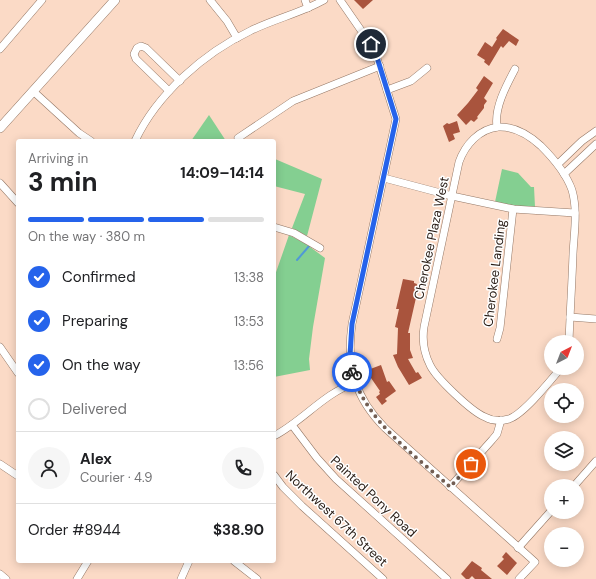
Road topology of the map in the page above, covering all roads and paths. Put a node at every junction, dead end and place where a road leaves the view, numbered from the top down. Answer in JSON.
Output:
{"nodes":[{"id":1,"x":42,"y":0,"type":"edge"},
{"id":2,"x":115,"y":0,"type":"edge"},
{"id":3,"x":210,"y":0,"type":"edge"},
{"id":4,"x":305,"y":0,"type":"edge"},
{"id":5,"x":324,"y":0,"type":"edge"},
{"id":6,"x":340,"y":0,"type":"edge"},
{"id":7,"x":308,"y":8,"type":"junction"},
{"id":8,"x":237,"y":38,"type":"junction"},
{"id":9,"x":0,"y":49,"type":"edge"},
{"id":10,"x":380,"y":66,"type":"junction"},
{"id":11,"x":427,"y":68,"type":"dead end"},
{"id":12,"x":515,"y":69,"type":"dead end"},
{"id":13,"x":180,"y":80,"type":"junction"},
{"id":14,"x":388,"y":90,"type":"junction"},
{"id":15,"x":33,"y":91,"type":"junction"},
{"id":16,"x":169,"y":91,"type":"junction"},
{"id":17,"x":497,"y":127,"type":"junction"},
{"id":18,"x":0,"y":128,"type":"edge"},
{"id":19,"x":596,"y":131,"type":"edge"},
{"id":20,"x":238,"y":138,"type":"dead end"},
{"id":21,"x":88,"y":139,"type":"edge"},
{"id":22,"x":136,"y":139,"type":"edge"},
{"id":23,"x":596,"y":144,"type":"edge"},
{"id":24,"x":558,"y":164,"type":"junction"},
{"id":25,"x":564,"y":174,"type":"junction"},
{"id":26,"x":384,"y":178,"type":"junction"},
{"id":27,"x":0,"y":183,"type":"edge"},
{"id":28,"x":452,"y":196,"type":"junction"},
{"id":29,"x":16,"y":202,"type":"edge"},
{"id":30,"x":514,"y":209,"type":"junction"},
{"id":31,"x":575,"y":213,"type":"junction"},
{"id":32,"x":276,"y":228,"type":"edge"},
{"id":33,"x":320,"y":248,"type":"dead end"},
{"id":34,"x":570,"y":317,"type":"junction"},
{"id":35,"x":596,"y":319,"type":"edge"},
{"id":36,"x":569,"y":335,"type":"edge"},
{"id":37,"x":497,"y":339,"type":"dead end"},
{"id":38,"x":0,"y":347,"type":"edge"},
{"id":39,"x":16,"y":369,"type":"edge"},
{"id":40,"x":554,"y":375,"type":"edge"},
{"id":41,"x":355,"y":383,"type":"junction"},
{"id":42,"x":501,"y":420,"type":"junction"},
{"id":43,"x":292,"y":425,"type":"junction"},
{"id":44,"x":276,"y":435,"type":"edge"},
{"id":45,"x":596,"y":461,"type":"edge"},
{"id":46,"x":0,"y":464,"type":"edge"},
{"id":47,"x":16,"y":475,"type":"edge"},
{"id":48,"x":276,"y":477,"type":"edge"},
{"id":49,"x":580,"y":479,"type":"edge"},
{"id":50,"x":450,"y":487,"type":"junction"},
{"id":51,"x":544,"y":519,"type":"edge"},
{"id":52,"x":518,"y":548,"type":"junction"},
{"id":53,"x":87,"y":563,"type":"edge"},
{"id":54,"x":188,"y":563,"type":"edge"},
{"id":55,"x":237,"y":563,"type":"edge"},
{"id":56,"x":0,"y":574,"type":"edge"},
{"id":57,"x":6,"y":579,"type":"edge"},
{"id":58,"x":77,"y":579,"type":"edge"},
{"id":59,"x":181,"y":579,"type":"edge"},
{"id":60,"x":257,"y":579,"type":"edge"},
{"id":61,"x":383,"y":579,"type":"edge"},
{"id":62,"x":447,"y":579,"type":"edge"},
{"id":63,"x":519,"y":579,"type":"edge"}],
"edges":[{"from":1,"to":9,"type":"street"},
{"from":2,"to":15,"type":"main road"},
{"from":3,"to":8,"type":"street"},
{"from":4,"to":7,"type":"street"},
{"from":5,"to":7,"type":"street"},
{"from":6,"to":10,"type":"street"},
{"from":7,"to":8,"type":"street"},
{"from":8,"to":13,"type":"street"},
{"from":10,"to":14,"type":"street"},
{"from":10,"to":20,"type":"street"},
{"from":11,"to":14,"type":"street"},
{"from":12,"to":17,"type":"street"},
{"from":13,"to":16,"type":"street"},
{"from":13,"to":16,"type":"street"},
{"from":14,"to":26,"type":"street"},
{"from":15,"to":18,"type":"main road"},
{"from":15,"to":21,"type":"street"},
{"from":16,"to":22,"type":"street"},
{"from":17,"to":24,"type":"street"},
{"from":17,"to":28,"type":"street","name":"Cherokee Plaza West"},
{"from":19,"to":24,"type":"street"},
{"from":23,"to":25,"type":"street"},
{"from":24,"to":25,"type":"street"},
{"from":25,"to":31,"type":"street"},
{"from":26,"to":28,"type":"street"},
{"from":26,"to":41,"type":"street"},
{"from":27,"to":29,"type":"street"},
{"from":28,"to":30,"type":"street"},
{"from":28,"to":42,"type":"street","name":"Cherokee Plaza West"},
{"from":30,"to":31,"type":"street"},
{"from":30,"to":37,"type":"street","name":"Cherokee Landing"},
{"from":31,"to":34,"type":"street"},
{"from":32,"to":33,"type":"street"},
{"from":34,"to":35,"type":"street"},
{"from":34,"to":36,"type":"street"},
{"from":38,"to":39,"type":"street"},
{"from":40,"to":42,"type":"street"},
{"from":41,"to":43,"type":"street"},
{"from":41,"to":50,"type":"street"},
{"from":42,"to":50,"type":"street"},
{"from":43,"to":44,"type":"street"},
{"from":43,"to":62,"type":"street","name":"Painted Pony Road"},
{"from":45,"to":49,"type":"street"},
{"from":46,"to":47,"type":"street"},
{"from":48,"to":61,"type":"street","name":"Northwest 67th Street"},
{"from":50,"to":52,"type":"street"},
{"from":51,"to":52,"type":"street"},
{"from":52,"to":63,"type":"street"},
{"from":53,"to":58,"type":"street"},
{"from":54,"to":59,"type":"street"},
{"from":55,"to":60,"type":"street"},
{"from":56,"to":57,"type":"street"}]}
